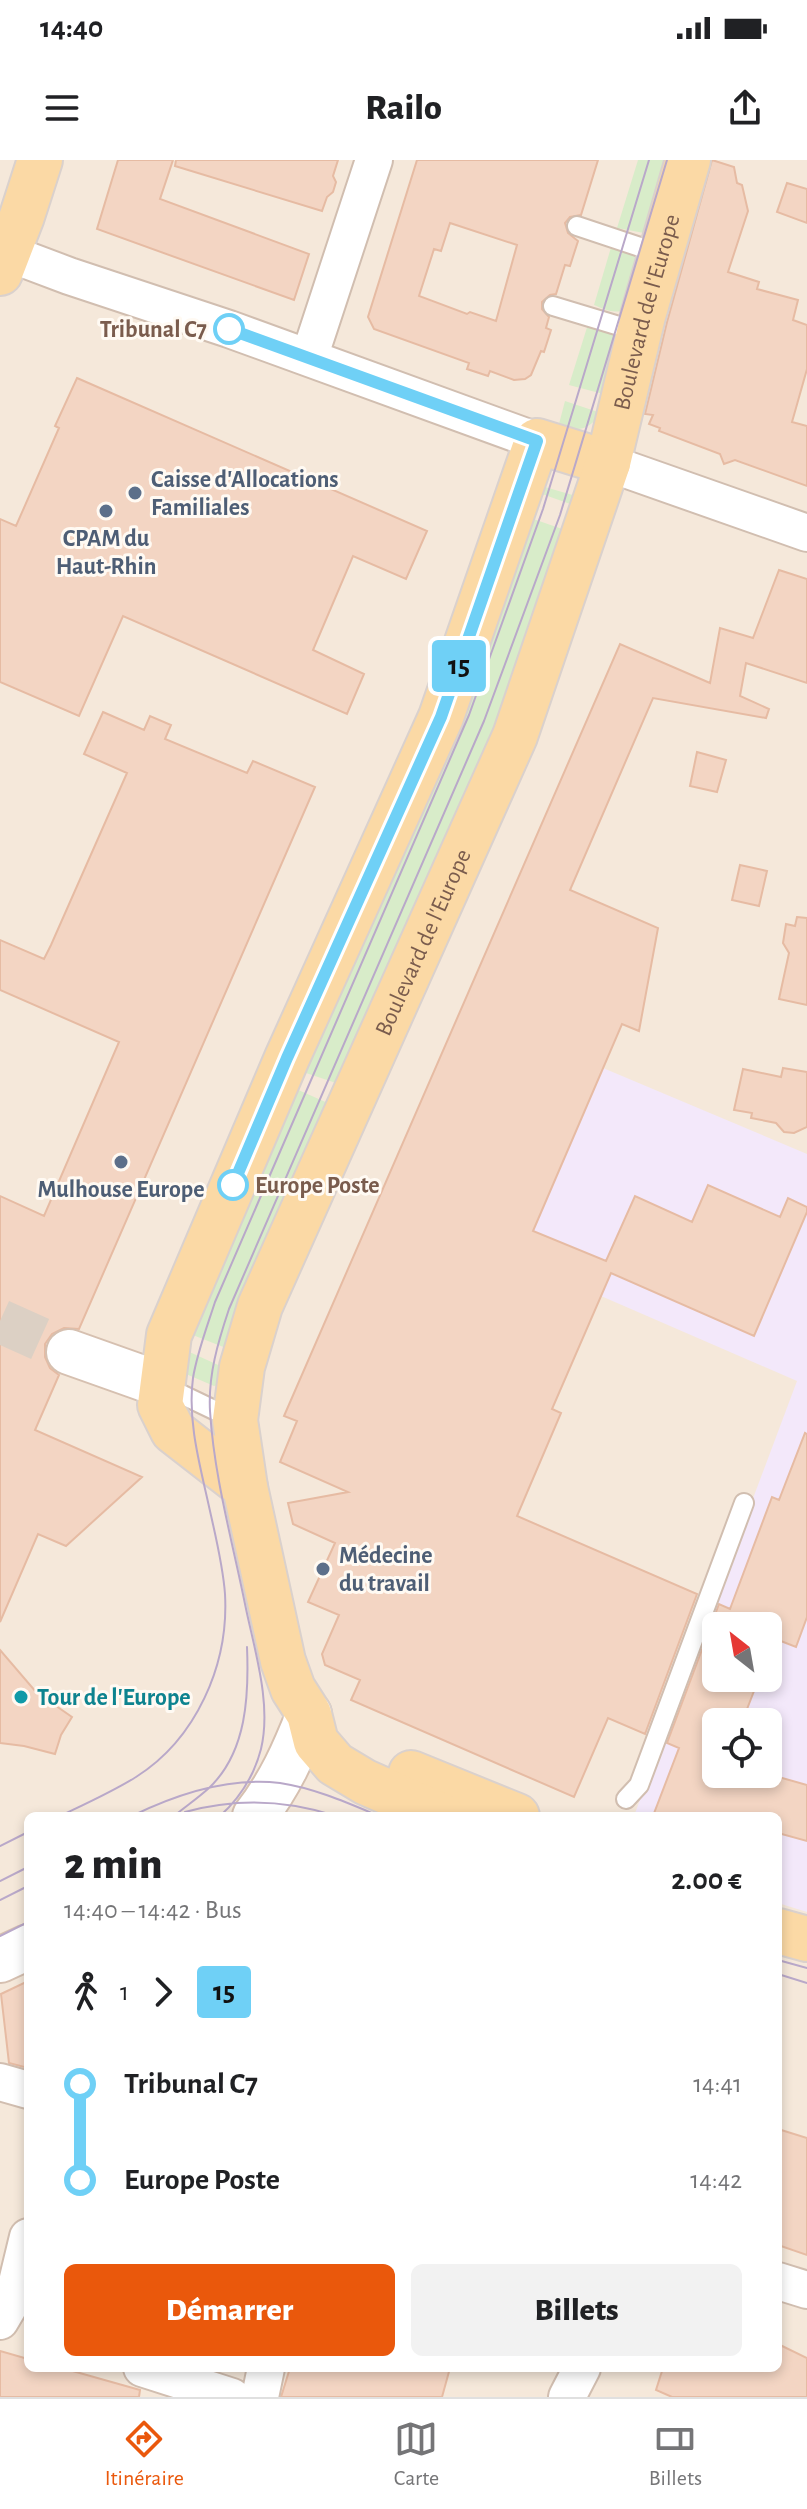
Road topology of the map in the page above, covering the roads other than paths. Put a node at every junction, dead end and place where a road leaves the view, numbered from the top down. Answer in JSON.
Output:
{"nodes":[{"id":1,"x":40,"y":160,"type":"edge"},
{"id":2,"x":374,"y":160,"type":"edge"},
{"id":3,"x":688,"y":160,"type":"edge"},
{"id":4,"x":577,"y":226,"type":"dead end"},
{"id":5,"x":661,"y":254,"type":"junction"},
{"id":6,"x":2,"y":259,"type":"edge"},
{"id":7,"x":553,"y":306,"type":"dead end"},
{"id":8,"x":639,"y":332,"type":"junction"},
{"id":9,"x":309,"y":358,"type":"junction"},
{"id":10,"x":537,"y":441,"type":"junction"},
{"id":11,"x":608,"y":463,"type":"junction"},
{"id":12,"x":807,"y":533,"type":"edge"},
{"id":13,"x":69,"y":1352,"type":"tunnel mouth"},
{"id":14,"x":162,"y":1385,"type":"junction"},
{"id":15,"x":235,"y":1420,"type":"junction"},
{"id":16,"x":245,"y":1487,"type":"junction"},
{"id":17,"x":744,"y":1503,"type":"dead end"},
{"id":18,"x":309,"y":1714,"type":"junction"},
{"id":19,"x":626,"y":1799,"type":"dead end"},
{"id":20,"x":258,"y":1812,"type":"edge"},
{"id":21,"x":433,"y":1812,"type":"edge"},
{"id":22,"x":507,"y":1812,"type":"edge"},
{"id":23,"x":782,"y":1932,"type":"edge"},
{"id":24,"x":807,"y":1939,"type":"edge"},
{"id":25,"x":24,"y":1949,"type":"edge"},
{"id":26,"x":0,"y":1960,"type":"edge"},
{"id":27,"x":0,"y":2082,"type":"edge"},
{"id":28,"x":24,"y":2089,"type":"edge"},
{"id":29,"x":24,"y":2254,"type":"edge"},
{"id":30,"x":782,"y":2282,"type":"edge"},
{"id":31,"x":807,"y":2290,"type":"edge"},
{"id":32,"x":0,"y":2322,"type":"edge"},
{"id":33,"x":24,"y":2331,"type":"edge"},
{"id":34,"x":154,"y":2372,"type":"edge"},
{"id":35,"x":265,"y":2372,"type":"edge"},
{"id":36,"x":580,"y":2372,"type":"edge"},
{"id":37,"x":232,"y":2397,"type":"edge"},
{"id":38,"x":260,"y":2397,"type":"edge"},
{"id":39,"x":567,"y":2397,"type":"edge"}],
"edges":[{"from":1,"to":6,"type":"main road"},
{"from":2,"to":9,"type":"street"},
{"from":3,"to":5,"type":"main road","name":"Boulevard de l'Europe"},
{"from":4,"to":5,"type":"lane"},
{"from":5,"to":8,"type":"main road","name":"Boulevard de l'Europe"},
{"from":6,"to":9,"type":"street"},
{"from":7,"to":8,"type":"lane"},
{"from":8,"to":11,"type":"main road","name":"Boulevard de l'Europe"},
{"from":9,"to":10,"type":"street"},
{"from":10,"to":11,"type":"main road"},
{"from":10,"to":14,"type":"main road"},
{"from":11,"to":12,"type":"street"},
{"from":11,"to":15,"type":"main road","name":"Boulevard de l'Europe"},
{"from":13,"to":14,"type":"street"},
{"from":14,"to":15,"type":"lane"},
{"from":14,"to":16,"type":"main road"},
{"from":15,"to":16,"type":"main road","name":"Boulevard de l'Europe"},
{"from":16,"to":18,"type":"main road","name":"Boulevard de l'Europe"},
{"from":17,"to":19,"type":"lane"},
{"from":18,"to":20,"type":"street"},
{"from":18,"to":21,"type":"main road","name":"Boulevard de l'Europe"},
{"from":18,"to":22,"type":"main road"},
{"from":23,"to":24,"type":"main road"},
{"from":25,"to":26,"type":"street"},
{"from":27,"to":28,"type":"street"},
{"from":29,"to":32,"type":"street"},
{"from":30,"to":31,"type":"street"},
{"from":32,"to":33,"type":"street"},
{"from":34,"to":37,"type":"street"},
{"from":35,"to":38,"type":"street"},
{"from":36,"to":39,"type":"street"}]}
